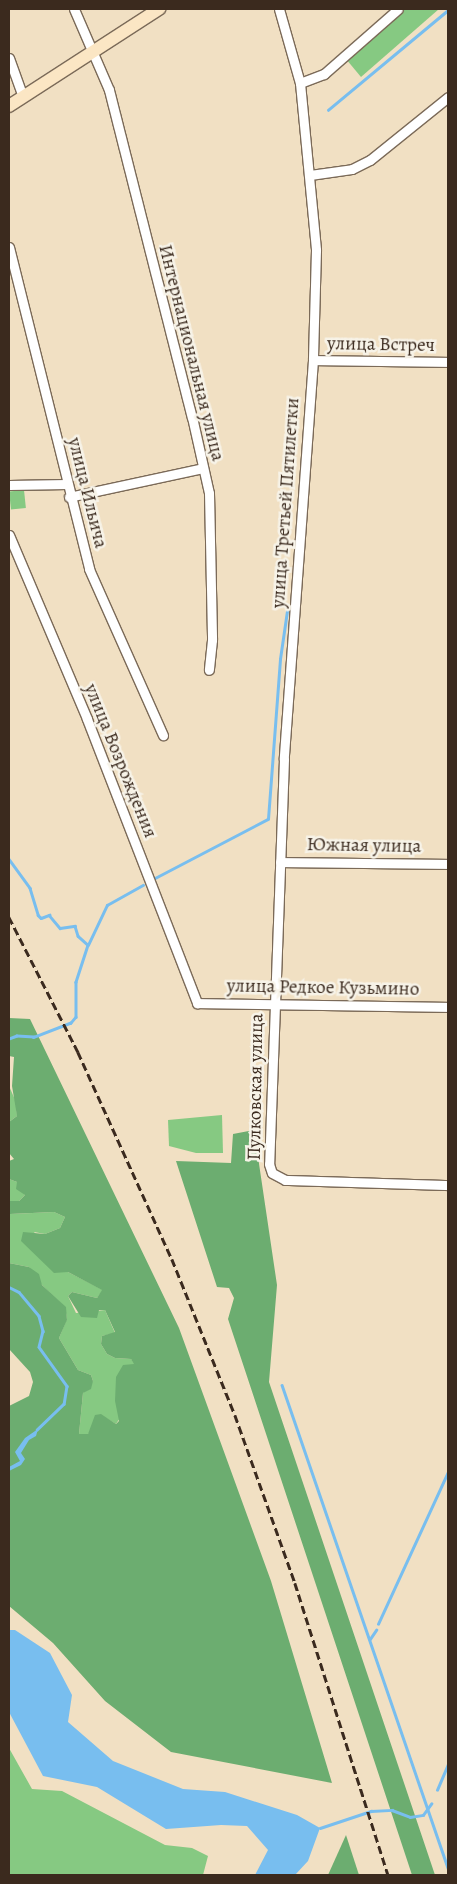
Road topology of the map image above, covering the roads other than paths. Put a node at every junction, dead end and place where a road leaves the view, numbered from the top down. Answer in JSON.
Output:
{"nodes":[{"id":1,"x":74,"y":9,"type":"edge"},
{"id":2,"x":159,"y":9,"type":"edge"},
{"id":3,"x":279,"y":9,"type":"edge"},
{"id":4,"x":398,"y":9,"type":"edge"},
{"id":5,"x":91,"y":53,"type":"junction"},
{"id":6,"x":9,"y":58,"type":"edge"},
{"id":7,"x":300,"y":83,"type":"junction"},
{"id":8,"x":23,"y":97,"type":"junction"},
{"id":9,"x":448,"y":97,"type":"edge"},
{"id":10,"x":9,"y":106,"type":"edge"},
{"id":11,"x":310,"y":175,"type":"junction"},
{"id":12,"x":9,"y":247,"type":"edge"},
{"id":13,"x":313,"y":360,"type":"junction"},
{"id":14,"x":448,"y":362,"type":"edge"},
{"id":15,"x":204,"y":468,"type":"junction"},
{"id":16,"x":67,"y":484,"type":"junction"},
{"id":17,"x":9,"y":485,"type":"edge"},
{"id":18,"x":69,"y":497,"type":"junction"},
{"id":19,"x":9,"y":534,"type":"edge"},
{"id":20,"x":209,"y":670,"type":"dead end"},
{"id":21,"x":163,"y":735,"type":"dead end"},
{"id":22,"x":280,"y":862,"type":"junction"},
{"id":23,"x":448,"y":864,"type":"edge"},
{"id":24,"x":197,"y":1002,"type":"joint"},
{"id":25,"x":273,"y":1003,"type":"junction"},
{"id":26,"x":448,"y":1007,"type":"edge"},
{"id":27,"x":448,"y":1185,"type":"edge"}],
"edges":[{"from":1,"to":5,"type":"street","name":"Интернациональная улица"},
{"from":2,"to":5,"type":"main road"},
{"from":3,"to":7,"type":"street","name":"улица Третьей Пятилетки"},
{"from":4,"to":7,"type":"street"},
{"from":5,"to":8,"type":"main road"},
{"from":5,"to":15,"type":"street","name":"Интернациональная улица"},
{"from":6,"to":8,"type":"street"},
{"from":7,"to":11,"type":"street","name":"улица Третьей Пятилетки"},
{"from":8,"to":10,"type":"main road"},
{"from":9,"to":11,"type":"street"},
{"from":11,"to":13,"type":"street","name":"улица Третьей Пятилетки"},
{"from":12,"to":16,"type":"street","name":"улица Ильича"},
{"from":13,"to":14,"type":"street","name":"улица Встреч"},
{"from":13,"to":22,"type":"street","name":"улица Третьей Пятилетки"},
{"from":15,"to":18,"type":"street"},
{"from":15,"to":20,"type":"street","name":"Интернациональная улица"},
{"from":16,"to":17,"type":"street"},
{"from":16,"to":18,"type":"street","name":"улица Ильича"},
{"from":18,"to":21,"type":"street","name":"улица Ильича"},
{"from":19,"to":24,"type":"street","name":"улица Возрождения"},
{"from":22,"to":23,"type":"street","name":"Южная улица"},
{"from":22,"to":25,"type":"street","name":"улица Третьей Пятилетки"},
{"from":24,"to":25,"type":"street","name":"улица Редкое Кузьмино"},
{"from":25,"to":26,"type":"street","name":"улица Редкое Кузьмино"},
{"from":25,"to":27,"type":"street","name":"Пулковская улица"}]}
